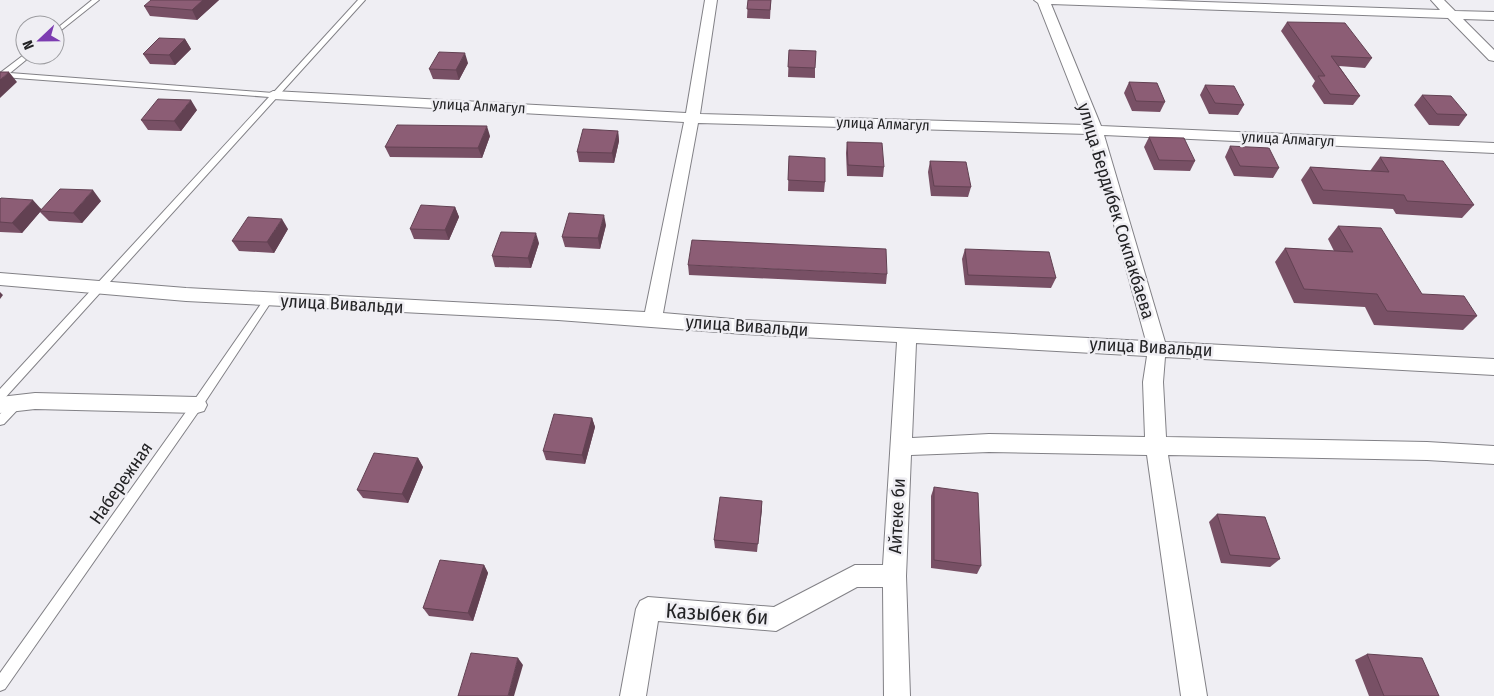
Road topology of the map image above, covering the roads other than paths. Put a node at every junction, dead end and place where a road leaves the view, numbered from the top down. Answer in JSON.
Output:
{"nodes":[{"id":1,"x":96,"y":0,"type":"edge"},
{"id":2,"x":362,"y":0,"type":"edge"},
{"id":3,"x":711,"y":0,"type":"edge"},
{"id":4,"x":1042,"y":0,"type":"edge"},
{"id":5,"x":1437,"y":0,"type":"edge"},
{"id":6,"x":1452,"y":15,"type":"junction"},
{"id":7,"x":1494,"y":16,"type":"edge"},
{"id":8,"x":65,"y":25,"type":"edge"},
{"id":9,"x":1494,"y":57,"type":"edge"},
{"id":10,"x":15,"y":65,"type":"edge"},
{"id":11,"x":2,"y":75,"type":"edge"},
{"id":12,"x":273,"y":95,"type":"junction"},
{"id":13,"x":692,"y":118,"type":"junction"},
{"id":14,"x":1095,"y":130,"type":"junction"},
{"id":15,"x":1494,"y":148,"type":"edge"},
{"id":16,"x":0,"y":279,"type":"edge"},
{"id":17,"x":95,"y":290,"type":"junction"},
{"id":18,"x":268,"y":300,"type":"junction"},
{"id":19,"x":652,"y":318,"type":"junction"},
{"id":20,"x":907,"y":335,"type":"junction"},
{"id":21,"x":1157,"y":347,"type":"junction"},
{"id":22,"x":1494,"y":367,"type":"edge"},
{"id":23,"x":6,"y":401,"type":"edge"},
{"id":24,"x":197,"y":405,"type":"junction"},
{"id":25,"x":0,"y":421,"type":"edge"},
{"id":26,"x":901,"y":447,"type":"junction"},
{"id":27,"x":1156,"y":447,"type":"junction"},
{"id":28,"x":1494,"y":455,"type":"edge"},
{"id":29,"x":894,"y":576,"type":"junction"},
{"id":30,"x":0,"y":684,"type":"edge"},
{"id":31,"x":632,"y":696,"type":"edge"},
{"id":32,"x":897,"y":696,"type":"edge"},
{"id":33,"x":1194,"y":696,"type":"edge"}],
"edges":[{"from":1,"to":8,"type":"lane"},
{"from":2,"to":12,"type":"lane"},
{"from":3,"to":13,"type":"street"},
{"from":4,"to":6,"type":"street"},
{"from":4,"to":14,"type":"street","name":"улица Бердибек Сокпакбаева"},
{"from":5,"to":6,"type":"street"},
{"from":6,"to":7,"type":"street"},
{"from":6,"to":9,"type":"street"},
{"from":10,"to":11,"type":"lane"},
{"from":11,"to":12,"type":"lane"},
{"from":12,"to":13,"type":"street","name":"улица Алмагул"},
{"from":12,"to":17,"type":"lane"},
{"from":13,"to":14,"type":"street","name":"улица Алмагул"},
{"from":13,"to":19,"type":"street"},
{"from":14,"to":15,"type":"street","name":"улица Алмагул"},
{"from":14,"to":21,"type":"street","name":"улица Бердибек Сокпакбаева"},
{"from":16,"to":17,"type":"street","name":"улица Вивальди"},
{"from":17,"to":18,"type":"street","name":"улица Вивальди"},
{"from":17,"to":23,"type":"lane"},
{"from":18,"to":19,"type":"street","name":"улица Вивальди"},
{"from":18,"to":24,"type":"lane","name":"Набережная"},
{"from":19,"to":20,"type":"street","name":"улица Вивальди"},
{"from":20,"to":21,"type":"street","name":"улица Вивальди"},
{"from":20,"to":26,"type":"street","name":"Айтеке би"},
{"from":21,"to":22,"type":"street","name":"улица Вивальди"},
{"from":21,"to":27,"type":"street","name":"улица Бердибек Сокпакбаева"},
{"from":23,"to":24,"type":"street"},
{"from":23,"to":25,"type":"lane"},
{"from":24,"to":30,"type":"lane","name":"Набережная"},
{"from":26,"to":27,"type":"street"},
{"from":26,"to":29,"type":"street","name":"Айтеке би"},
{"from":27,"to":28,"type":"street"},
{"from":27,"to":33,"type":"street","name":"улица Бердибек Сокпакбаева"},
{"from":29,"to":31,"type":"street","name":"Казыбек би"},
{"from":29,"to":32,"type":"street","name":"Айтеке би"}]}
